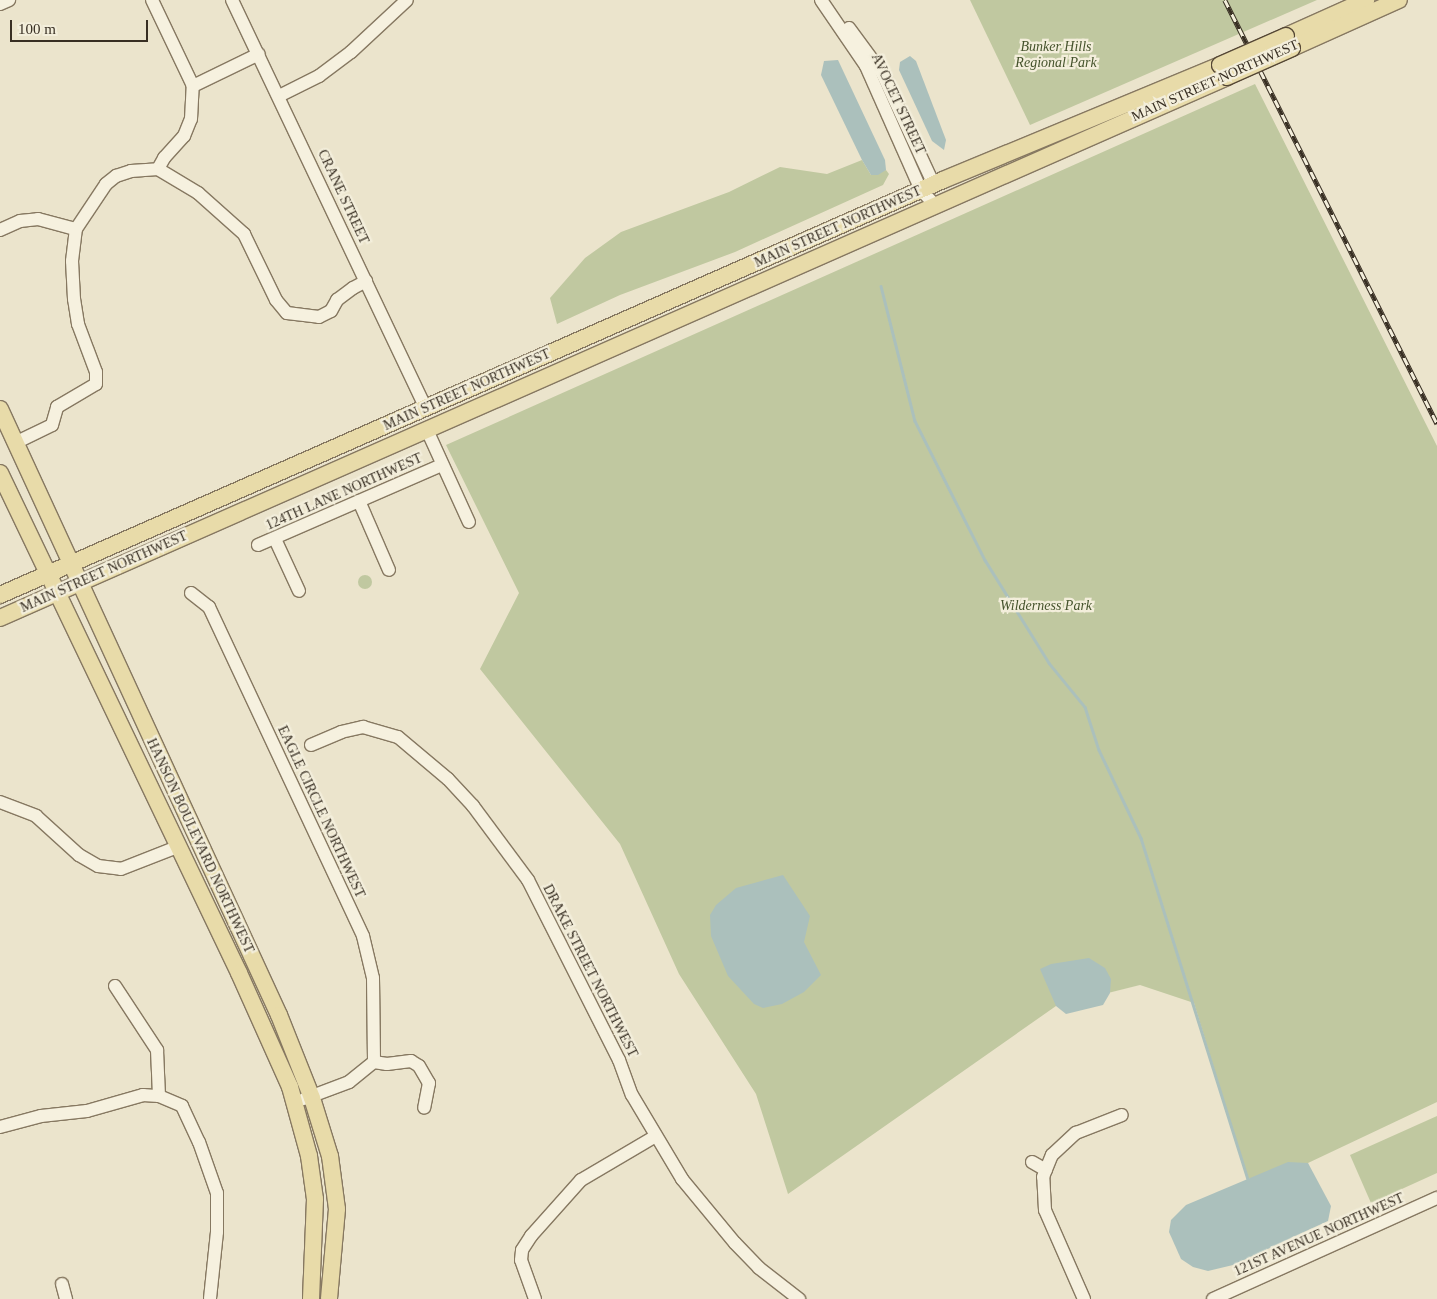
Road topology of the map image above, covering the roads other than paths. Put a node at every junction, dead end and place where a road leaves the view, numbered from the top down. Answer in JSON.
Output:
{"nodes":[{"id":1,"x":9,"y":0,"type":"edge"},
{"id":2,"x":152,"y":0,"type":"edge"},
{"id":3,"x":232,"y":0,"type":"edge"},
{"id":4,"x":407,"y":0,"type":"edge"},
{"id":5,"x":821,"y":0,"type":"edge"},
{"id":6,"x":1366,"y":0,"type":"edge"},
{"id":7,"x":1399,"y":0,"type":"edge"},
{"id":8,"x":0,"y":4,"type":"edge"},
{"id":9,"x":1289,"y":42,"type":"junction"},
{"id":10,"x":259,"y":54,"type":"junction"},
{"id":11,"x":193,"y":86,"type":"junction"},
{"id":12,"x":279,"y":96,"type":"junction"},
{"id":13,"x":158,"y":169,"type":"junction"},
{"id":14,"x":929,"y":194,"type":"junction"},
{"id":15,"x":76,"y":229,"type":"junction"},
{"id":16,"x":0,"y":230,"type":"edge"},
{"id":17,"x":366,"y":281,"type":"junction"},
{"id":18,"x":426,"y":408,"type":"junction"},
{"id":19,"x":0,"y":409,"type":"edge"},
{"id":20,"x":427,"y":430,"type":"junction"},
{"id":21,"x":16,"y":443,"type":"junction"},
{"id":22,"x":442,"y":465,"type":"junction"},
{"id":23,"x":0,"y":473,"type":"edge"},
{"id":24,"x":359,"y":502,"type":"junction"},
{"id":25,"x":469,"y":522,"type":"dead end"},
{"id":26,"x":276,"y":539,"type":"junction"},
{"id":27,"x":258,"y":545,"type":"dead end"},
{"id":28,"x":70,"y":563,"type":"junction"},
{"id":29,"x":389,"y":570,"type":"dead end"},
{"id":30,"x":46,"y":574,"type":"junction"},
{"id":31,"x":80,"y":583,"type":"junction"},
{"id":32,"x":299,"y":591,"type":"dead end"},
{"id":33,"x":191,"y":593,"type":"dead end"},
{"id":34,"x":55,"y":594,"type":"junction"},
{"id":35,"x":0,"y":595,"type":"edge"},
{"id":36,"x":0,"y":618,"type":"edge"},
{"id":37,"x":311,"y":745,"type":"dead end"},
{"id":38,"x":0,"y":802,"type":"edge"},
{"id":39,"x":177,"y":847,"type":"junction"},
{"id":40,"x":115,"y":986,"type":"dead end"},
{"id":41,"x":374,"y":1062,"type":"junction"},
{"id":42,"x":160,"y":1096,"type":"junction"},
{"id":43,"x":312,"y":1098,"type":"junction"},
{"id":44,"x":294,"y":1101,"type":"junction"},
{"id":45,"x":424,"y":1108,"type":"dead end"},
{"id":46,"x":1122,"y":1115,"type":"dead end"},
{"id":47,"x":0,"y":1127,"type":"edge"},
{"id":48,"x":654,"y":1137,"type":"junction"},
{"id":49,"x":1032,"y":1162,"type":"dead end"},
{"id":50,"x":1046,"y":1170,"type":"junction"},
{"id":51,"x":1437,"y":1198,"type":"edge"},
{"id":52,"x":62,"y":1284,"type":"dead end"},
{"id":53,"x":66,"y":1299,"type":"edge"},
{"id":54,"x":210,"y":1299,"type":"edge"},
{"id":55,"x":311,"y":1299,"type":"edge"},
{"id":56,"x":329,"y":1299,"type":"edge"},
{"id":57,"x":535,"y":1299,"type":"edge"},
{"id":58,"x":799,"y":1299,"type":"edge"},
{"id":59,"x":1084,"y":1299,"type":"edge"},
{"id":60,"x":1213,"y":1299,"type":"edge"}],
"edges":[{"from":1,"to":8,"type":"street"},
{"from":2,"to":11,"type":"street"},
{"from":3,"to":10,"type":"street","name":"CRANE STREET"},
{"from":4,"to":12,"type":"street"},
{"from":5,"to":14,"type":"street","name":"AVOCET STREET"},
{"from":6,"to":9,"type":"main road","name":"MAIN STREET NORTHWEST"},
{"from":7,"to":9,"type":"main road","name":"MAIN STREET NORTHWEST"},
{"from":9,"to":14,"type":"main road","name":"MAIN STREET NORTHWEST","bridge":true},
{"from":10,"to":11,"type":"street"},
{"from":10,"to":12,"type":"street","name":"CRANE STREET"},
{"from":11,"to":13,"type":"street"},
{"from":12,"to":17,"type":"street","name":"CRANE STREET"},
{"from":13,"to":15,"type":"street"},
{"from":13,"to":17,"type":"street"},
{"from":14,"to":18,"type":"main road","name":"MAIN STREET NORTHWEST"},
{"from":14,"to":20,"type":"main road","name":"MAIN STREET NORTHWEST"},
{"from":15,"to":16,"type":"street"},
{"from":15,"to":21,"type":"street"},
{"from":17,"to":18,"type":"street","name":"CRANE STREET"},
{"from":18,"to":28,"type":"main road","name":"MAIN STREET NORTHWEST"},
{"from":19,"to":21,"type":"main road","name":"HANSON BOULEVARD NORTHWEST"},
{"from":20,"to":22,"type":"street"},
{"from":20,"to":31,"type":"main road","name":"MAIN STREET NORTHWEST"},
{"from":21,"to":28,"type":"main road","name":"HANSON BOULEVARD NORTHWEST"},
{"from":22,"to":24,"type":"street","name":"124TH LANE NORTHWEST"},
{"from":22,"to":25,"type":"street"},
{"from":23,"to":30,"type":"main road","name":"HANSON BOULEVARD NORTHWEST"},
{"from":24,"to":26,"type":"street","name":"124TH LANE NORTHWEST"},
{"from":24,"to":29,"type":"street"},
{"from":26,"to":27,"type":"street","name":"124TH LANE NORTHWEST"},
{"from":26,"to":32,"type":"street"},
{"from":28,"to":30,"type":"main road","name":"MAIN STREET NORTHWEST"},
{"from":28,"to":31,"type":"main road","name":"HANSON BOULEVARD NORTHWEST"},
{"from":30,"to":34,"type":"main road","name":"HANSON BOULEVARD NORTHWEST"},
{"from":30,"to":35,"type":"main road","name":"MAIN STREET NORTHWEST"},
{"from":31,"to":34,"type":"main road","name":"MAIN STREET NORTHWEST"},
{"from":31,"to":43,"type":"main road","name":"HANSON BOULEVARD NORTHWEST"},
{"from":33,"to":41,"type":"street","name":"EAGLE CIRCLE NORTHWEST"},
{"from":34,"to":36,"type":"main road","name":"MAIN STREET NORTHWEST"},
{"from":34,"to":39,"type":"main road","name":"HANSON BOULEVARD NORTHWEST"},
{"from":37,"to":48,"type":"street","name":"DRAKE STREET NORTHWEST"},
{"from":38,"to":39,"type":"street"},
{"from":39,"to":44,"type":"main road","name":"HANSON BOULEVARD NORTHWEST"},
{"from":40,"to":42,"type":"street"},
{"from":41,"to":43,"type":"street"},
{"from":41,"to":45,"type":"street"},
{"from":42,"to":47,"type":"street"},
{"from":42,"to":54,"type":"street"},
{"from":43,"to":44,"type":"street"},
{"from":43,"to":56,"type":"main road","name":"HANSON BOULEVARD NORTHWEST"},
{"from":44,"to":55,"type":"main road","name":"HANSON BOULEVARD NORTHWEST"},
{"from":46,"to":50,"type":"street"},
{"from":48,"to":57,"type":"street"},
{"from":48,"to":58,"type":"street","name":"DRAKE STREET NORTHWEST"},
{"from":49,"to":50,"type":"street"},
{"from":50,"to":59,"type":"street"},
{"from":51,"to":60,"type":"street","name":"121ST AVENUE NORTHWEST"},
{"from":52,"to":53,"type":"street"}]}
